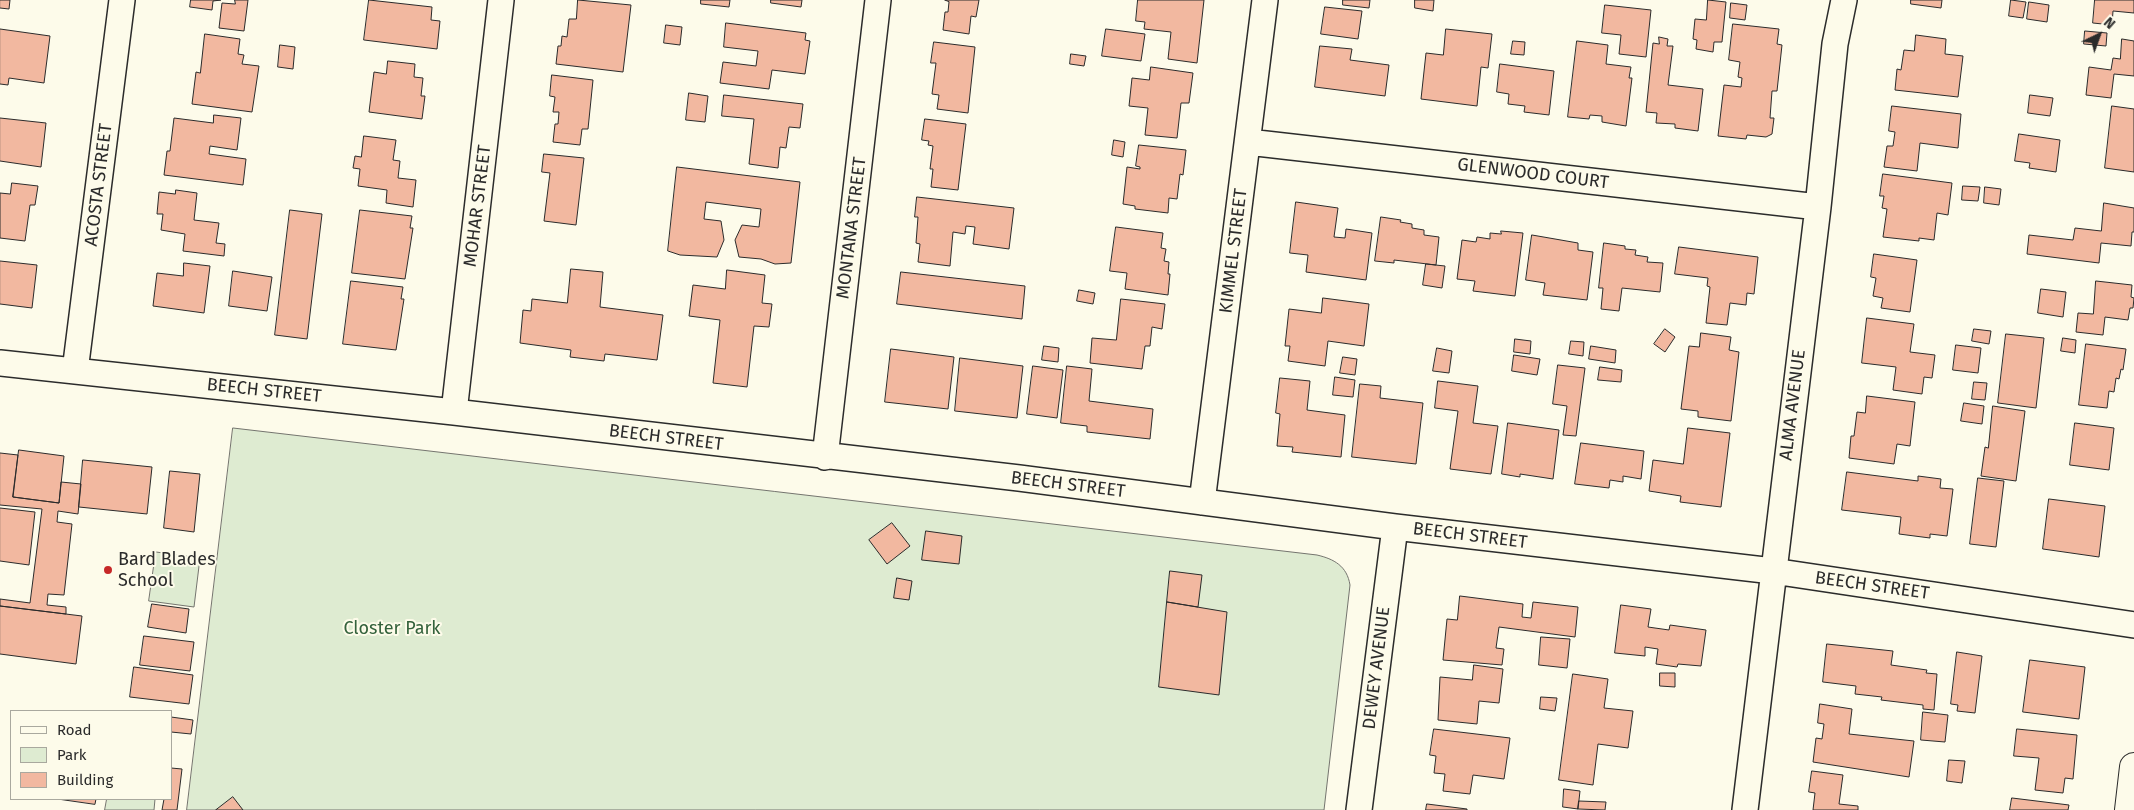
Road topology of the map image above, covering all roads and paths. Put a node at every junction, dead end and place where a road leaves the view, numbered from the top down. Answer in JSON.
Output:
{"nodes":[{"id":1,"x":122,"y":0,"type":"edge"},
{"id":2,"x":502,"y":0,"type":"edge"},
{"id":3,"x":878,"y":0,"type":"edge"},
{"id":4,"x":1265,"y":0,"type":"edge"},
{"id":5,"x":1844,"y":0,"type":"edge"},
{"id":6,"x":1248,"y":142,"type":"junction"},
{"id":7,"x":1818,"y":207,"type":"junction"},
{"id":8,"x":0,"y":363,"type":"edge"},
{"id":9,"x":75,"y":371,"type":"junction"},
{"id":10,"x":454,"y":412,"type":"junction"},
{"id":11,"x":825,"y":457,"type":"junction"},
{"id":12,"x":1202,"y":502,"type":"junction"},
{"id":13,"x":1395,"y":527,"type":"junction"},
{"id":14,"x":1773,"y":571,"type":"junction"},
{"id":15,"x":2134,"y":625,"type":"edge"},
{"id":16,"x":2134,"y":767,"type":"edge"},
{"id":17,"x":1359,"y":810,"type":"edge"},
{"id":18,"x":1745,"y":810,"type":"edge"},
{"id":19,"x":2129,"y":810,"type":"edge"}],
"edges":[{"from":1,"to":9,"type":"street","name":"ACOSTA STREET"},
{"from":2,"to":10,"type":"street","name":"MOHAR STREET"},
{"from":3,"to":11,"type":"street","name":"MONTANA STREET"},
{"from":4,"to":6,"type":"street","name":"KIMMEL STREET"},
{"from":5,"to":7,"type":"street","name":"ALMA AVENUE"},
{"from":6,"to":7,"type":"street","name":"GLENWOOD COURT"},
{"from":6,"to":12,"type":"street","name":"KIMMEL STREET"},
{"from":7,"to":14,"type":"street","name":"ALMA AVENUE"},
{"from":8,"to":9,"type":"street","name":"BEECH STREET"},
{"from":9,"to":10,"type":"street","name":"BEECH STREET"},
{"from":10,"to":11,"type":"street","name":"BEECH STREET"},
{"from":11,"to":12,"type":"street","name":"BEECH STREET"},
{"from":12,"to":13,"type":"street","name":"BEECH STREET"},
{"from":13,"to":14,"type":"street","name":"BEECH STREET"},
{"from":13,"to":17,"type":"street","name":"DEWEY AVENUE"},
{"from":14,"to":15,"type":"street","name":"BEECH STREET"},
{"from":14,"to":18,"type":"street","name":"ALMA AVENUE"},
{"from":16,"to":19,"type":"street"}]}
